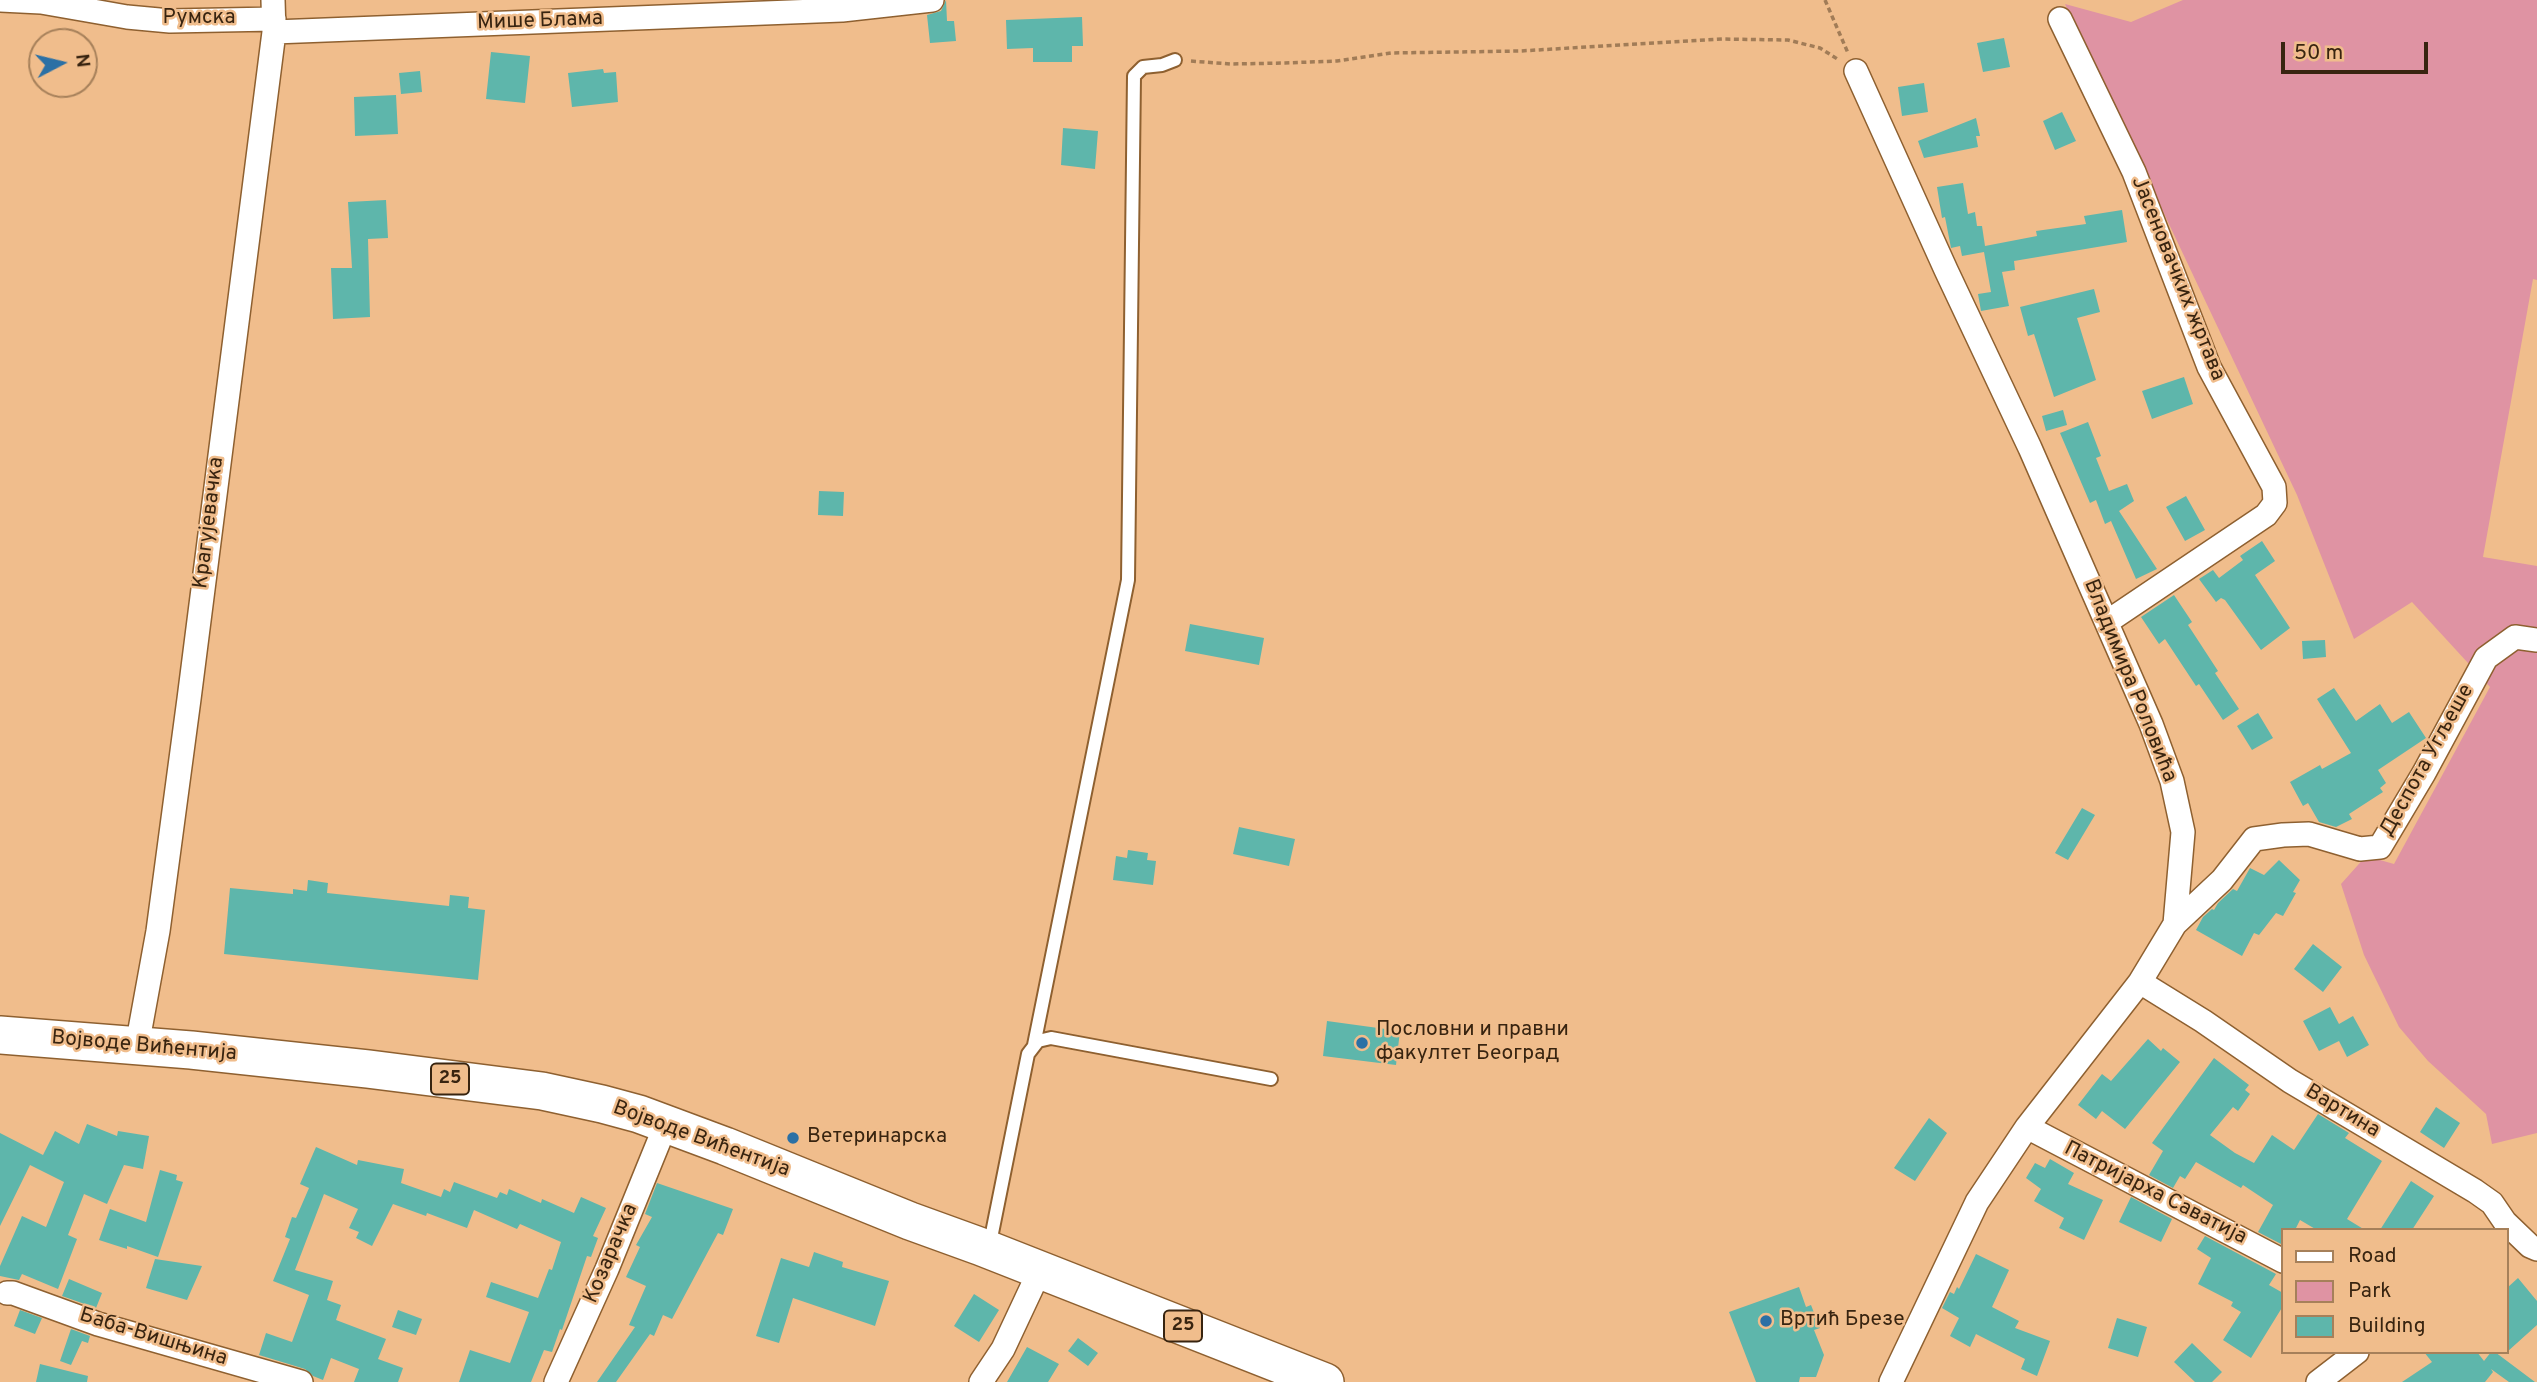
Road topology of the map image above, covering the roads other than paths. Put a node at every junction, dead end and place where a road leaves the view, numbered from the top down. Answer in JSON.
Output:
{"nodes":[{"id":1,"x":0,"y":0,"type":"edge"},
{"id":2,"x":932,"y":0,"type":"edge"},
{"id":3,"x":842,"y":5,"type":"edge"},
{"id":4,"x":274,"y":17,"type":"edge"},
{"id":5,"x":2060,"y":19,"type":"dead end"},
{"id":6,"x":1175,"y":60,"type":"road end"},
{"id":7,"x":1856,"y":71,"type":"road end"},
{"id":8,"x":2106,"y":622,"type":"junction"},
{"id":9,"x":2537,"y":640,"type":"edge"},
{"id":10,"x":2175,"y":923,"type":"junction"},
{"id":11,"x":2140,"y":982,"type":"junction"},
{"id":12,"x":0,"y":1035,"type":"edge"},
{"id":13,"x":1034,"y":1045,"type":"junction"},
{"id":14,"x":137,"y":1046,"type":"junction"},
{"id":15,"x":1270,"y":1079,"type":"dead end"},
{"id":16,"x":666,"y":1124,"type":"junction"},
{"id":17,"x":2027,"y":1127,"type":"junction"},
{"id":18,"x":2534,"y":1248,"type":"edge"},
{"id":19,"x":989,"y":1250,"type":"junction"},
{"id":20,"x":2509,"y":1254,"type":"edge"},
{"id":21,"x":2282,"y":1260,"type":"edge"},
{"id":22,"x":1040,"y":1270,"type":"junction"},
{"id":23,"x":7,"y":1293,"type":"dead end"},
{"id":24,"x":2354,"y":1354,"type":"edge"},
{"id":25,"x":989,"y":1379,"type":"edge"},
{"id":26,"x":301,"y":1382,"type":"edge"},
{"id":27,"x":556,"y":1382,"type":"edge"},
{"id":28,"x":1325,"y":1382,"type":"edge"},
{"id":29,"x":1891,"y":1382,"type":"edge"},
{"id":30,"x":2318,"y":1382,"type":"edge"}],
"edges":[{"from":1,"to":4,"type":"street","name":"Румска"},
{"from":2,"to":3,"type":"street","name":"Мише Блама"},
{"from":3,"to":4,"type":"street","name":"Мише Блама"},
{"from":4,"to":14,"type":"street","name":"Крагујевачка"},
{"from":5,"to":8,"type":"street","name":"Јасеновачких жртава"},
{"from":6,"to":13,"type":"lane"},
{"from":7,"to":8,"type":"street","name":"Владимира Роловића"},
{"from":8,"to":10,"type":"street","name":"Владимира Роловића"},
{"from":9,"to":10,"type":"street","name":"Деспота Угљеше"},
{"from":10,"to":11,"type":"street","name":"Владимира Роловића"},
{"from":11,"to":17,"type":"street","name":"Владимира Роловића"},
{"from":11,"to":18,"type":"street","name":"Вартина"},
{"from":12,"to":14,"type":"main road","name":"Војводе Вићентија","number":"25"},
{"from":13,"to":15,"type":"lane"},
{"from":13,"to":19,"type":"lane"},
{"from":14,"to":16,"type":"main road","name":"Војводе Вићентија","number":"25"},
{"from":16,"to":19,"type":"main road","name":"Војводе Вићентија","number":"25"},
{"from":16,"to":27,"type":"street","name":"Козарачка"},
{"from":17,"to":21,"type":"street","name":"Патријарха Саватија"},
{"from":17,"to":29,"type":"street","name":"Владимира Роловића"},
{"from":18,"to":20,"type":"street"},
{"from":19,"to":22,"type":"main road","name":"Војводе Вићентија","number":"25"},
{"from":22,"to":25,"type":"street"},
{"from":22,"to":28,"type":"main road","name":"Војводе Вићентија","number":"25"},
{"from":23,"to":26,"type":"street","name":"Баба-Вишњина"},
{"from":24,"to":30,"type":"street"}]}
